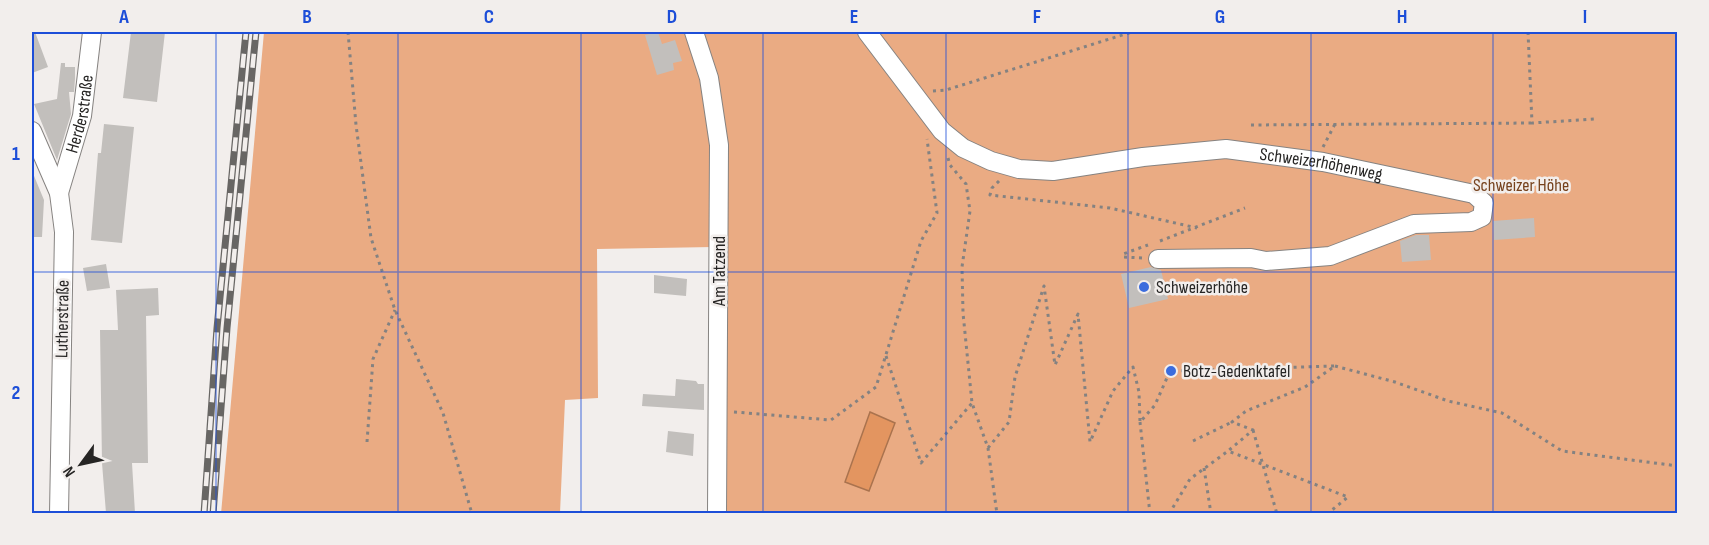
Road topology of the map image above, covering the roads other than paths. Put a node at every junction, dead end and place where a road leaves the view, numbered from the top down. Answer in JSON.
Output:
{"nodes":[{"id":1,"x":92,"y":32,"type":"edge"},
{"id":2,"x":694,"y":32,"type":"edge"},
{"id":3,"x":867,"y":32,"type":"edge"},
{"id":4,"x":32,"y":131,"type":"edge"},
{"id":5,"x":59,"y":193,"type":"junction"},
{"id":6,"x":1158,"y":259,"type":"dead end"},
{"id":7,"x":59,"y":513,"type":"edge"},
{"id":8,"x":717,"y":513,"type":"edge"}],
"edges":[{"from":1,"to":5,"type":"street","name":"Herderstraße"},
{"from":2,"to":8,"type":"street","name":"Am Tatzend"},
{"from":3,"to":6,"type":"street","name":"Schweizerhöhenweg"},
{"from":4,"to":5,"type":"street","name":"Lutherstraße"},
{"from":5,"to":7,"type":"street","name":"Lutherstraße"}]}
